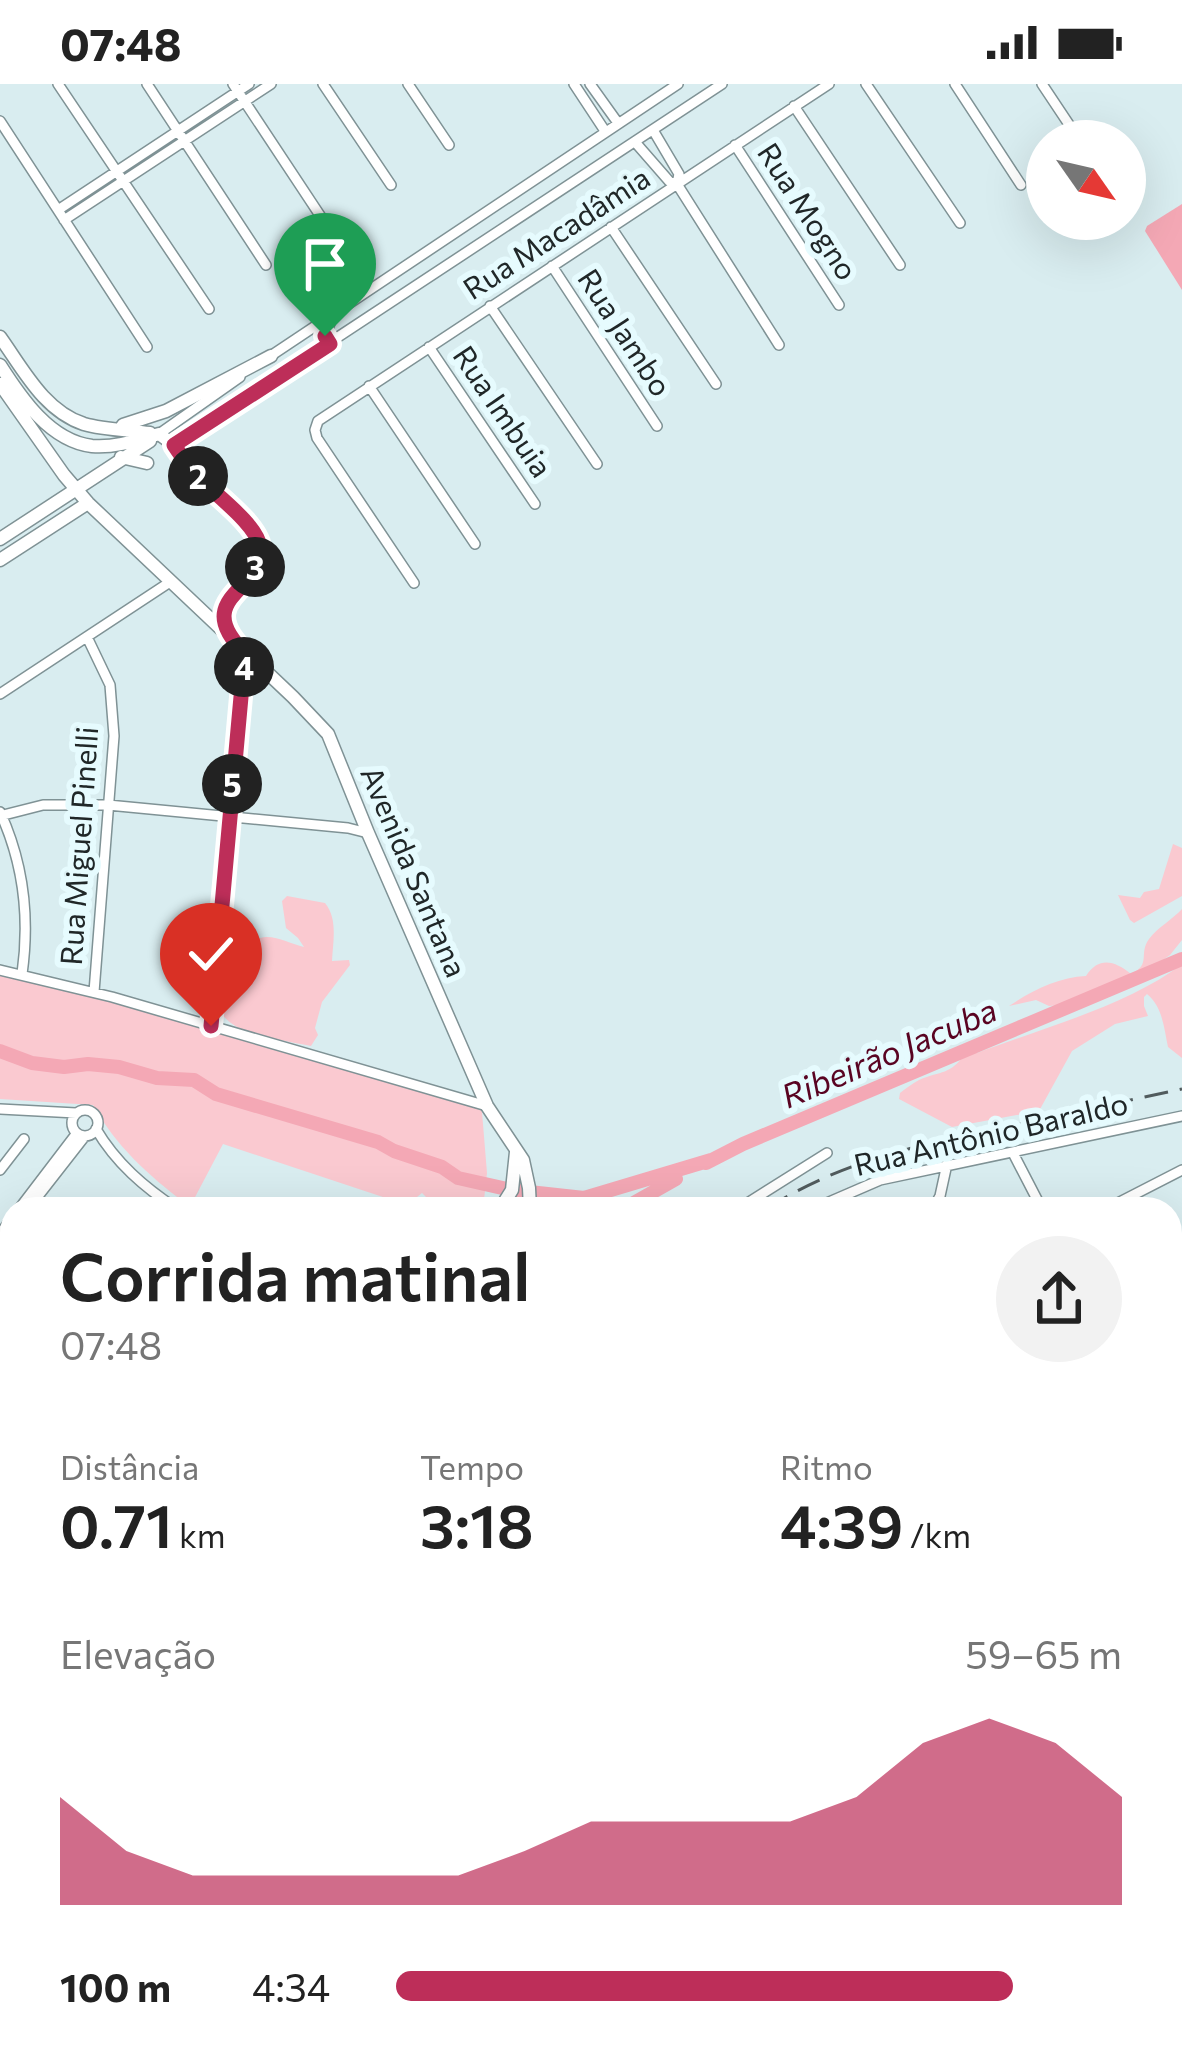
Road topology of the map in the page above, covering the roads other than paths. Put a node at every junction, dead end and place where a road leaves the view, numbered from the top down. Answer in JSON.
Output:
{"nodes":[{"id":1,"x":58,"y":84,"type":"edge"},
{"id":2,"x":147,"y":84,"type":"edge"},
{"id":3,"x":249,"y":84,"type":"edge"},
{"id":4,"x":271,"y":84,"type":"edge"},
{"id":5,"x":323,"y":84,"type":"edge"},
{"id":6,"x":408,"y":84,"type":"edge"},
{"id":7,"x":574,"y":84,"type":"edge"},
{"id":8,"x":590,"y":84,"type":"edge"},
{"id":9,"x":678,"y":84,"type":"edge"},
{"id":10,"x":699,"y":84,"type":"edge"},
{"id":11,"x":722,"y":84,"type":"edge"},
{"id":12,"x":829,"y":84,"type":"edge"},
{"id":13,"x":866,"y":84,"type":"edge"},
{"id":14,"x":955,"y":84,"type":"edge"},
{"id":15,"x":1042,"y":84,"type":"edge"},
{"id":16,"x":239,"y":93,"type":"edge"},
{"id":17,"x":598,"y":95,"type":"junction"},
{"id":18,"x":701,"y":98,"type":"junction"},
{"id":19,"x":586,"y":103,"type":"junction"},
{"id":20,"x":794,"y":106,"type":"junction"},
{"id":21,"x":1066,"y":120,"type":"edge"},
{"id":22,"x":0,"y":121,"type":"edge"},
{"id":23,"x":618,"y":123,"type":"junction"},
{"id":24,"x":653,"y":130,"type":"junction"},
{"id":25,"x":605,"y":131,"type":"junction"},
{"id":26,"x":181,"y":136,"type":"junction"},
{"id":27,"x":635,"y":142,"type":"junction"},
{"id":28,"x":449,"y":145,"type":"dead end"},
{"id":29,"x":735,"y":145,"type":"junction"},
{"id":30,"x":120,"y":176,"type":"junction"},
{"id":31,"x":677,"y":184,"type":"junction"},
{"id":32,"x":391,"y":185,"type":"dead end"},
{"id":33,"x":1021,"y":185,"type":"dead end"},
{"id":34,"x":61,"y":215,"type":"junction"},
{"id":35,"x":961,"y":223,"type":"dead end"},
{"id":36,"x":611,"y":227,"type":"junction"},
{"id":37,"x":329,"y":229,"type":"dead end"},
{"id":38,"x":266,"y":265,"type":"dead end"},
{"id":39,"x":901,"y":265,"type":"dead end"},
{"id":40,"x":552,"y":266,"type":"junction"},
{"id":41,"x":839,"y":304,"type":"dead end"},
{"id":42,"x":490,"y":306,"type":"junction"},
{"id":43,"x":208,"y":309,"type":"dead end"},
{"id":44,"x":334,"y":313,"type":"junction"},
{"id":45,"x":0,"y":337,"type":"edge"},
{"id":46,"x":330,"y":344,"type":"junction"},
{"id":47,"x":779,"y":345,"type":"dead end"},
{"id":48,"x":147,"y":347,"type":"dead end"},
{"id":49,"x":429,"y":347,"type":"junction"},
{"id":50,"x":0,"y":352,"type":"edge"},
{"id":51,"x":271,"y":356,"type":"junction"},
{"id":52,"x":0,"y":365,"type":"edge"},
{"id":53,"x":0,"y":384,"type":"edge"},
{"id":54,"x":716,"y":384,"type":"dead end"},
{"id":55,"x":369,"y":386,"type":"junction"},
{"id":56,"x":16,"y":389,"type":"junction"},
{"id":57,"x":657,"y":426,"type":"dead end"},
{"id":58,"x":110,"y":428,"type":"junction"},
{"id":59,"x":160,"y":434,"type":"junction"},
{"id":60,"x":174,"y":445,"type":"junction"},
{"id":61,"x":88,"y":446,"type":"junction"},
{"id":62,"x":124,"y":458,"type":"junction"},
{"id":63,"x":147,"y":463,"type":"dead end"},
{"id":64,"x":597,"y":464,"type":"dead end"},
{"id":65,"x":64,"y":475,"type":"junction"},
{"id":66,"x":77,"y":490,"type":"junction"},
{"id":67,"x":88,"y":502,"type":"junction"},
{"id":68,"x":535,"y":504,"type":"dead end"},
{"id":69,"x":0,"y":539,"type":"edge"},
{"id":70,"x":475,"y":544,"type":"dead end"},
{"id":71,"x":0,"y":560,"type":"edge"},
{"id":72,"x":170,"y":583,"type":"junction"},
{"id":73,"x":414,"y":583,"type":"dead end"},
{"id":74,"x":235,"y":592,"type":"junction"},
{"id":75,"x":182,"y":594,"type":"junction"},
{"id":76,"x":87,"y":637,"type":"junction"},
{"id":77,"x":230,"y":638,"type":"junction"},
{"id":78,"x":245,"y":653,"type":"junction"},
{"id":79,"x":295,"y":672,"type":"dead end"},
{"id":80,"x":281,"y":686,"type":"junction"},
{"id":81,"x":0,"y":694,"type":"edge"},
{"id":82,"x":108,"y":805,"type":"junction"},
{"id":83,"x":0,"y":814,"type":"edge"},
{"id":84,"x":228,"y":817,"type":"junction"},
{"id":85,"x":365,"y":827,"type":"junction"},
{"id":86,"x":0,"y":970,"type":"edge"},
{"id":87,"x":22,"y":974,"type":"junction"},
{"id":88,"x":94,"y":992,"type":"junction"},
{"id":89,"x":211,"y":1026,"type":"junction"},
{"id":90,"x":487,"y":1106,"type":"junction"},
{"id":91,"x":0,"y":1108,"type":"edge"},
{"id":92,"x":76,"y":1113,"type":"junction"},
{"id":93,"x":1182,"y":1116,"type":"edge"},
{"id":94,"x":96,"y":1129,"type":"junction"},
{"id":95,"x":81,"y":1135,"type":"junction"},
{"id":96,"x":24,"y":1139,"type":"dead end"},
{"id":97,"x":516,"y":1151,"type":"junction"},
{"id":98,"x":827,"y":1153,"type":"dead end"},
{"id":99,"x":1013,"y":1153,"type":"junction"},
{"id":100,"x":947,"y":1164,"type":"junction"},
{"id":101,"x":0,"y":1170,"type":"edge"},
{"id":102,"x":1182,"y":1170,"type":"edge"},
{"id":103,"x":33,"y":1197,"type":"edge"},
{"id":104,"x":161,"y":1197,"type":"edge"},
{"id":105,"x":507,"y":1197,"type":"edge"},
{"id":106,"x":529,"y":1197,"type":"edge"},
{"id":107,"x":757,"y":1197,"type":"edge"},
{"id":108,"x":841,"y":1197,"type":"edge"},
{"id":109,"x":939,"y":1197,"type":"edge"},
{"id":110,"x":1036,"y":1197,"type":"edge"},
{"id":111,"x":1129,"y":1197,"type":"edge"}],
"edges":[{"from":1,"to":30,"type":"street"},
{"from":2,"to":26,"type":"street"},
{"from":3,"to":16,"type":"street"},
{"from":4,"to":16,"type":"street"},
{"from":5,"to":32,"type":"street"},
{"from":6,"to":28,"type":"street"},
{"from":7,"to":19,"type":"street"},
{"from":8,"to":17,"type":"street"},
{"from":9,"to":23,"type":"street"},
{"from":10,"to":18,"type":"street"},
{"from":11,"to":18,"type":"street"},
{"from":12,"to":20,"type":"street","name":"Rua Macadâmia"},
{"from":13,"to":35,"type":"street"},
{"from":14,"to":33,"type":"street"},
{"from":15,"to":21,"type":"street"},
{"from":16,"to":26,"type":"street"},
{"from":16,"to":37,"type":"street"},
{"from":17,"to":19,"type":"street"},
{"from":17,"to":23,"type":"street"},
{"from":18,"to":24,"type":"street"},
{"from":19,"to":25,"type":"street"},
{"from":20,"to":29,"type":"street","name":"Rua Macadâmia"},
{"from":20,"to":39,"type":"street"},
{"from":22,"to":34,"type":"street"},
{"from":23,"to":25,"type":"street"},
{"from":24,"to":27,"type":"street"},
{"from":24,"to":31,"type":"street"},
{"from":25,"to":44,"type":"street"},
{"from":26,"to":30,"type":"street"},
{"from":26,"to":38,"type":"street"},
{"from":27,"to":31,"type":"street"},
{"from":27,"to":46,"type":"street"},
{"from":29,"to":31,"type":"street","name":"Rua Macadâmia"},
{"from":29,"to":41,"type":"street","name":"Rua Mogno"},
{"from":30,"to":34,"type":"street"},
{"from":30,"to":43,"type":"street"},
{"from":31,"to":36,"type":"street","name":"Rua Macadâmia"},
{"from":31,"to":47,"type":"street"},
{"from":34,"to":48,"type":"street"},
{"from":36,"to":40,"type":"street","name":"Rua Macadâmia"},
{"from":36,"to":54,"type":"street"},
{"from":40,"to":42,"type":"street","name":"Rua Macadâmia"},
{"from":40,"to":57,"type":"street","name":"Rua Jambo"},
{"from":42,"to":49,"type":"street","name":"Rua Macadâmia"},
{"from":42,"to":64,"type":"street"},
{"from":44,"to":46,"type":"street"},
{"from":44,"to":51,"type":"street"},
{"from":45,"to":58,"type":"main road"},
{"from":46,"to":60,"type":"street"},
{"from":49,"to":55,"type":"street","name":"Rua Macadâmia"},
{"from":49,"to":68,"type":"street","name":"Rua Imbuia"},
{"from":50,"to":56,"type":"main road"},
{"from":51,"to":58,"type":"main road"},
{"from":51,"to":59,"type":"street"},
{"from":52,"to":56,"type":"main road"},
{"from":53,"to":65,"type":"main road","name":"Avenida Santana"},
{"from":55,"to":70,"type":"street"},
{"from":55,"to":73,"type":"street","name":"Rua Macadâmia"},
{"from":56,"to":61,"type":"main road"},
{"from":58,"to":59,"type":"main road"},
{"from":59,"to":60,"type":"main road"},
{"from":59,"to":61,"type":"main road"},
{"from":59,"to":62,"type":"main road"},
{"from":60,"to":74,"type":"main road"},
{"from":61,"to":62,"type":"main road"},
{"from":61,"to":65,"type":"main road"},
{"from":62,"to":63,"type":"main road"},
{"from":62,"to":66,"type":"main road"},
{"from":65,"to":66,"type":"main road","name":"Avenida Santana"},
{"from":66,"to":67,"type":"main road","name":"Avenida Santana"},
{"from":66,"to":69,"type":"main road"},
{"from":67,"to":71,"type":"main road"},
{"from":67,"to":72,"type":"main road","name":"Avenida Santana"},
{"from":72,"to":75,"type":"main road","name":"Avenida Santana"},
{"from":72,"to":76,"type":"street"},
{"from":74,"to":75,"type":"main road"},
{"from":74,"to":77,"type":"main road"},
{"from":75,"to":77,"type":"main road","name":"Avenida Santana"},
{"from":76,"to":81,"type":"street"},
{"from":76,"to":82,"type":"street","name":"Rua Miguel Pinelli"},
{"from":77,"to":78,"type":"main road","name":"Avenida Santana"},
{"from":78,"to":80,"type":"main road","name":"Avenida Santana"},
{"from":78,"to":84,"type":"street"},
{"from":79,"to":80,"type":"main road"},
{"from":80,"to":85,"type":"main road","name":"Avenida Santana"},
{"from":82,"to":83,"type":"street"},
{"from":82,"to":84,"type":"street"},
{"from":82,"to":88,"type":"street","name":"Rua Miguel Pinelli"},
{"from":83,"to":87,"type":"street"},
{"from":84,"to":85,"type":"street"},
{"from":84,"to":89,"type":"street"},
{"from":85,"to":90,"type":"main road","name":"Avenida Santana"},
{"from":86,"to":87,"type":"street"},
{"from":87,"to":88,"type":"street"},
{"from":88,"to":89,"type":"street"},
{"from":89,"to":90,"type":"street"},
{"from":90,"to":97,"type":"main road","name":"Avenida Santana"},
{"from":91,"to":92,"type":"street"},
{"from":92,"to":94,"type":"street"},
{"from":92,"to":95,"type":"street"},
{"from":93,"to":99,"type":"street","name":"Rua Antônio Baraldo"},
{"from":94,"to":95,"type":"street"},
{"from":94,"to":104,"type":"street"},
{"from":95,"to":103,"type":"street"},
{"from":96,"to":101,"type":"street"},
{"from":97,"to":105,"type":"main road"},
{"from":97,"to":106,"type":"main road","name":"Avenida Santana"},
{"from":98,"to":107,"type":"street"},
{"from":99,"to":100,"type":"street","name":"Rua Antônio Baraldo"},
{"from":99,"to":110,"type":"street"},
{"from":100,"to":108,"type":"street","name":"Rua Antônio Baraldo"},
{"from":100,"to":109,"type":"street"},
{"from":102,"to":111,"type":"street"}]}
